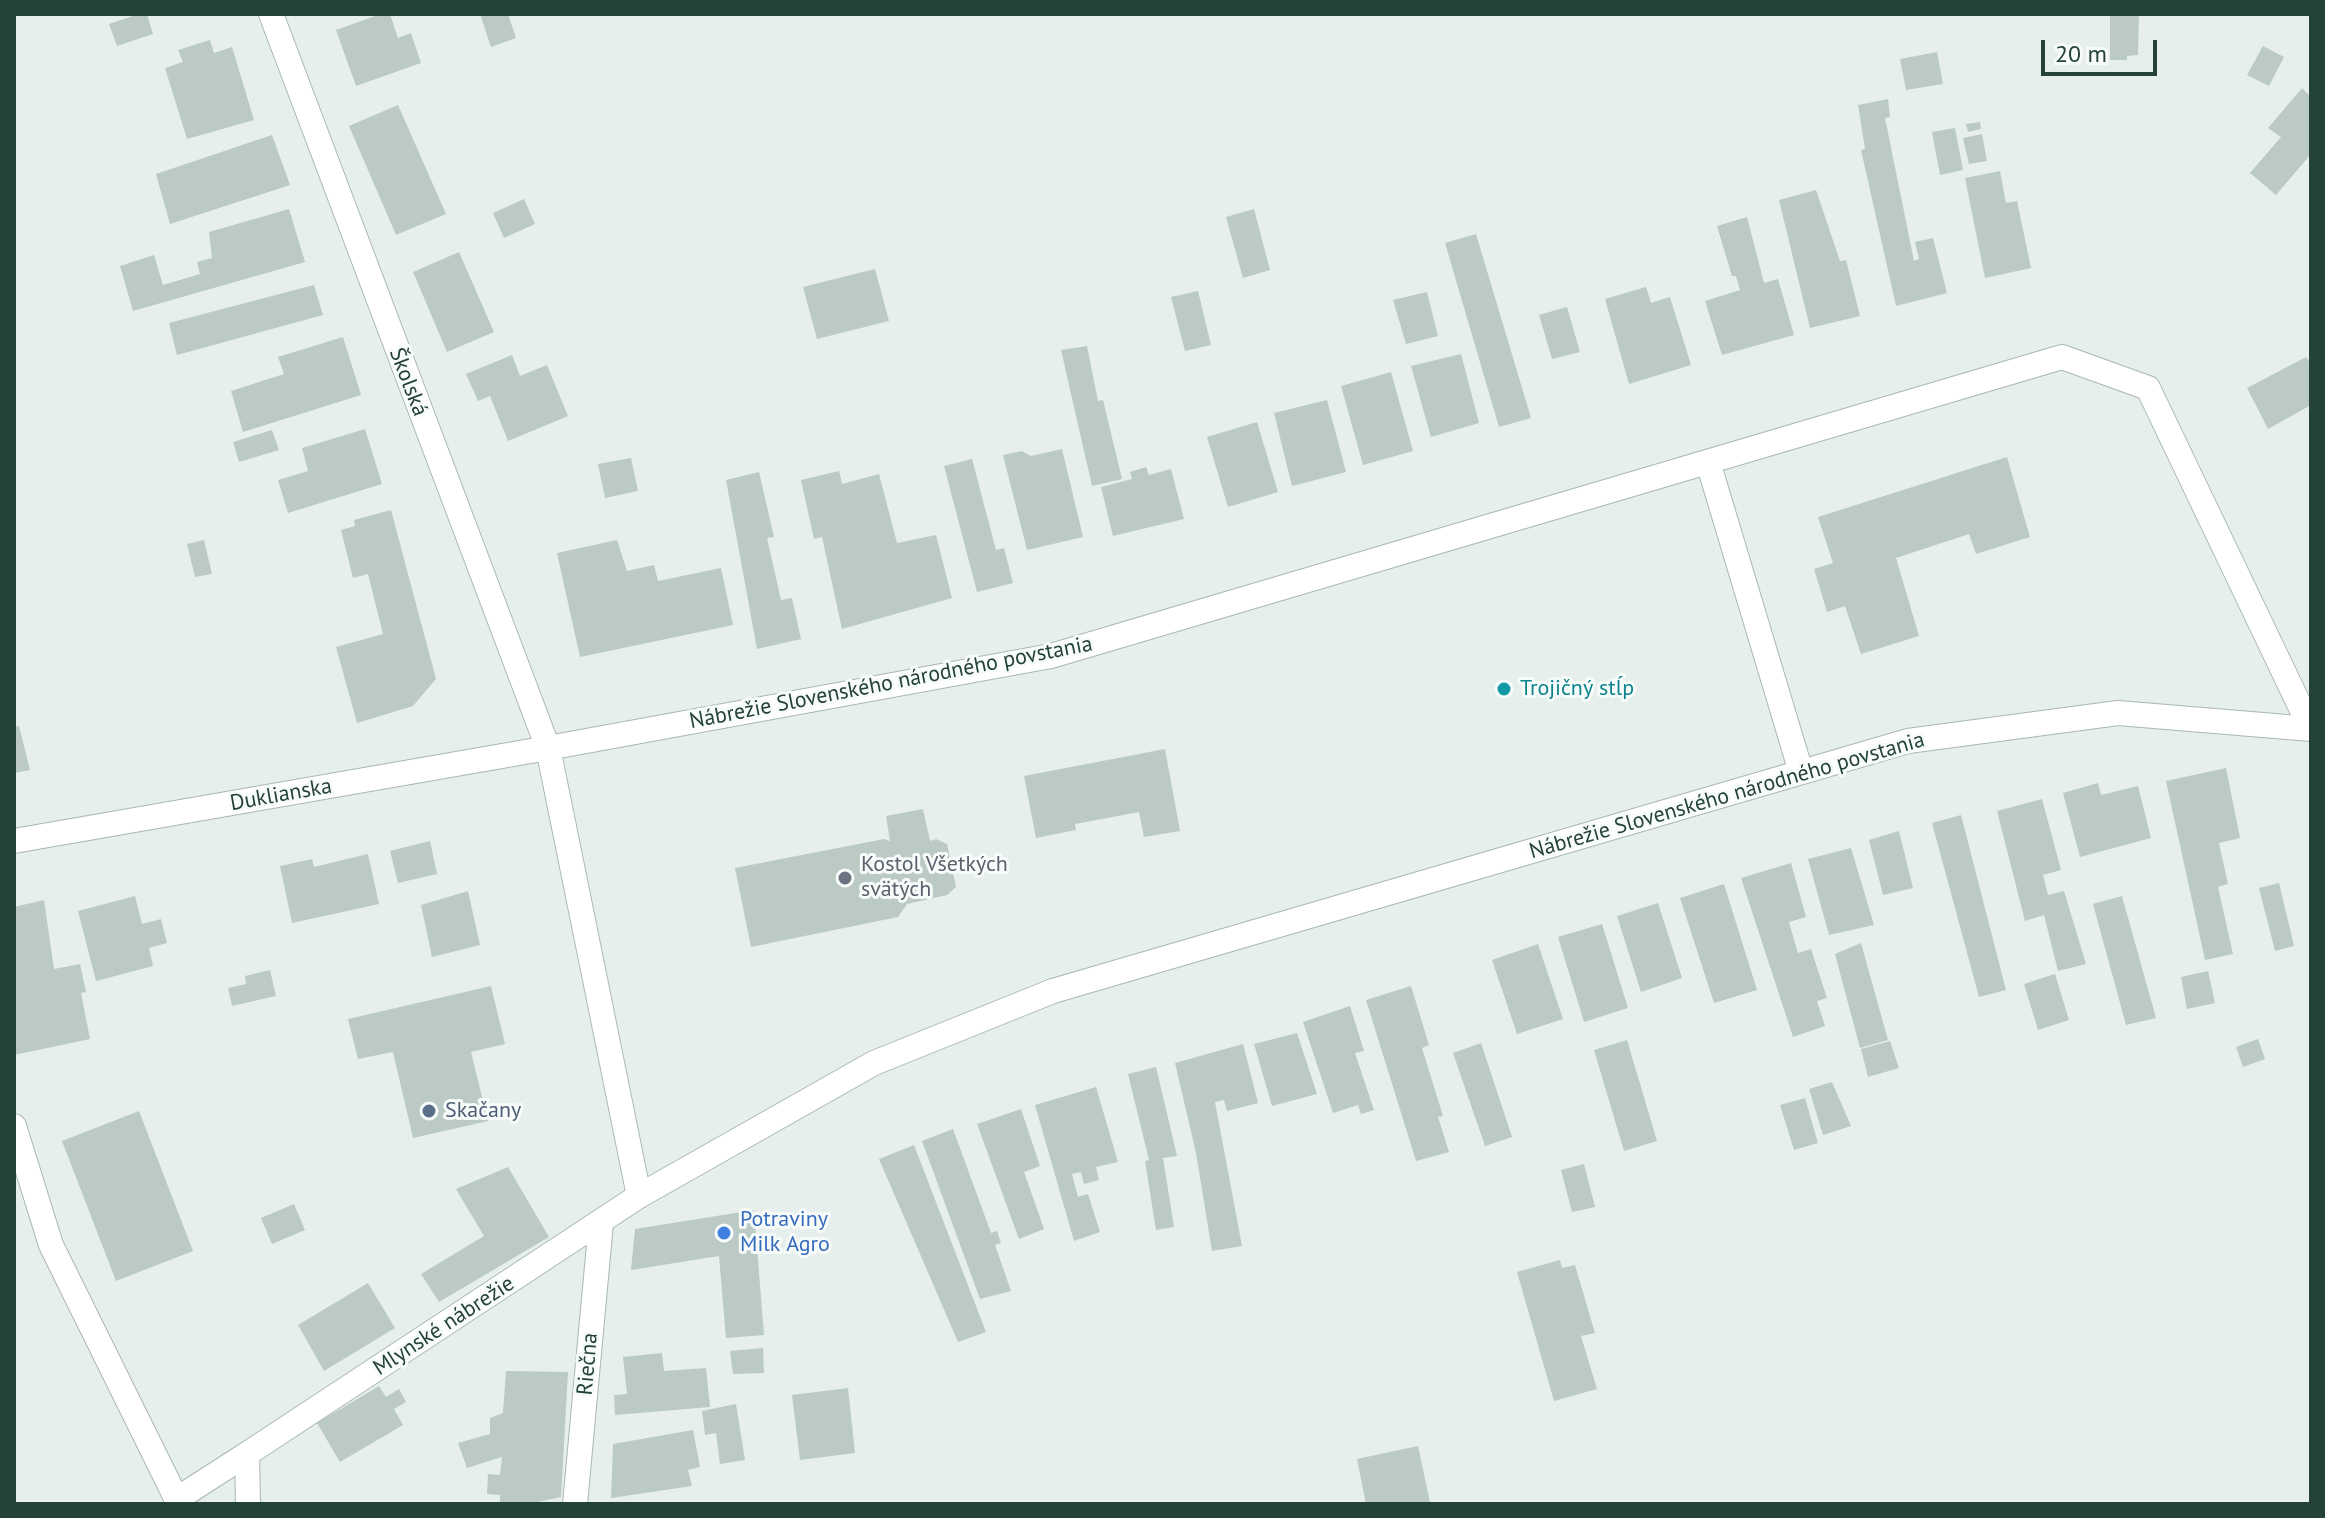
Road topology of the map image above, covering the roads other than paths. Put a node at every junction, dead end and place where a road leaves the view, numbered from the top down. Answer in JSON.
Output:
{"nodes":[{"id":1,"x":271,"y":14,"type":"edge"},
{"id":2,"x":1708,"y":462,"type":"junction"},
{"id":3,"x":2311,"y":729,"type":"edge"},
{"id":4,"x":548,"y":748,"type":"junction"},
{"id":5,"x":1801,"y":772,"type":"junction"},
{"id":6,"x":14,"y":841,"type":"edge"},
{"id":7,"x":14,"y":1126,"type":"edge"},
{"id":8,"x":639,"y":1196,"type":"junction"},
{"id":9,"x":601,"y":1223,"type":"junction"},
{"id":10,"x":247,"y":1454,"type":"junction"},
{"id":11,"x":178,"y":1501,"type":"edge"},
{"id":12,"x":248,"y":1504,"type":"edge"},
{"id":13,"x":575,"y":1504,"type":"edge"}],
"edges":[{"from":1,"to":4,"type":"street","name":"Školská"},
{"from":2,"to":3,"type":"street","name":"Nábrežie Slovenského národného povstania"},
{"from":2,"to":4,"type":"street","name":"Nábrežie Slovenského národného povstania"},
{"from":2,"to":5,"type":"street"},
{"from":3,"to":5,"type":"street","name":"Nábrežie Slovenského národného povstania"},
{"from":4,"to":6,"type":"street","name":"Duklianska"},
{"from":4,"to":8,"type":"street"},
{"from":5,"to":8,"type":"street","name":"Nábrežie Slovenského národného povstania"},
{"from":7,"to":11,"type":"street"},
{"from":8,"to":9,"type":"street","name":"Mlynské nábrežie"},
{"from":9,"to":10,"type":"street","name":"Mlynské nábrežie"},
{"from":9,"to":13,"type":"street","name":"Riečna"},
{"from":10,"to":11,"type":"street","name":"Mlynské nábrežie"},
{"from":10,"to":12,"type":"street"}]}
